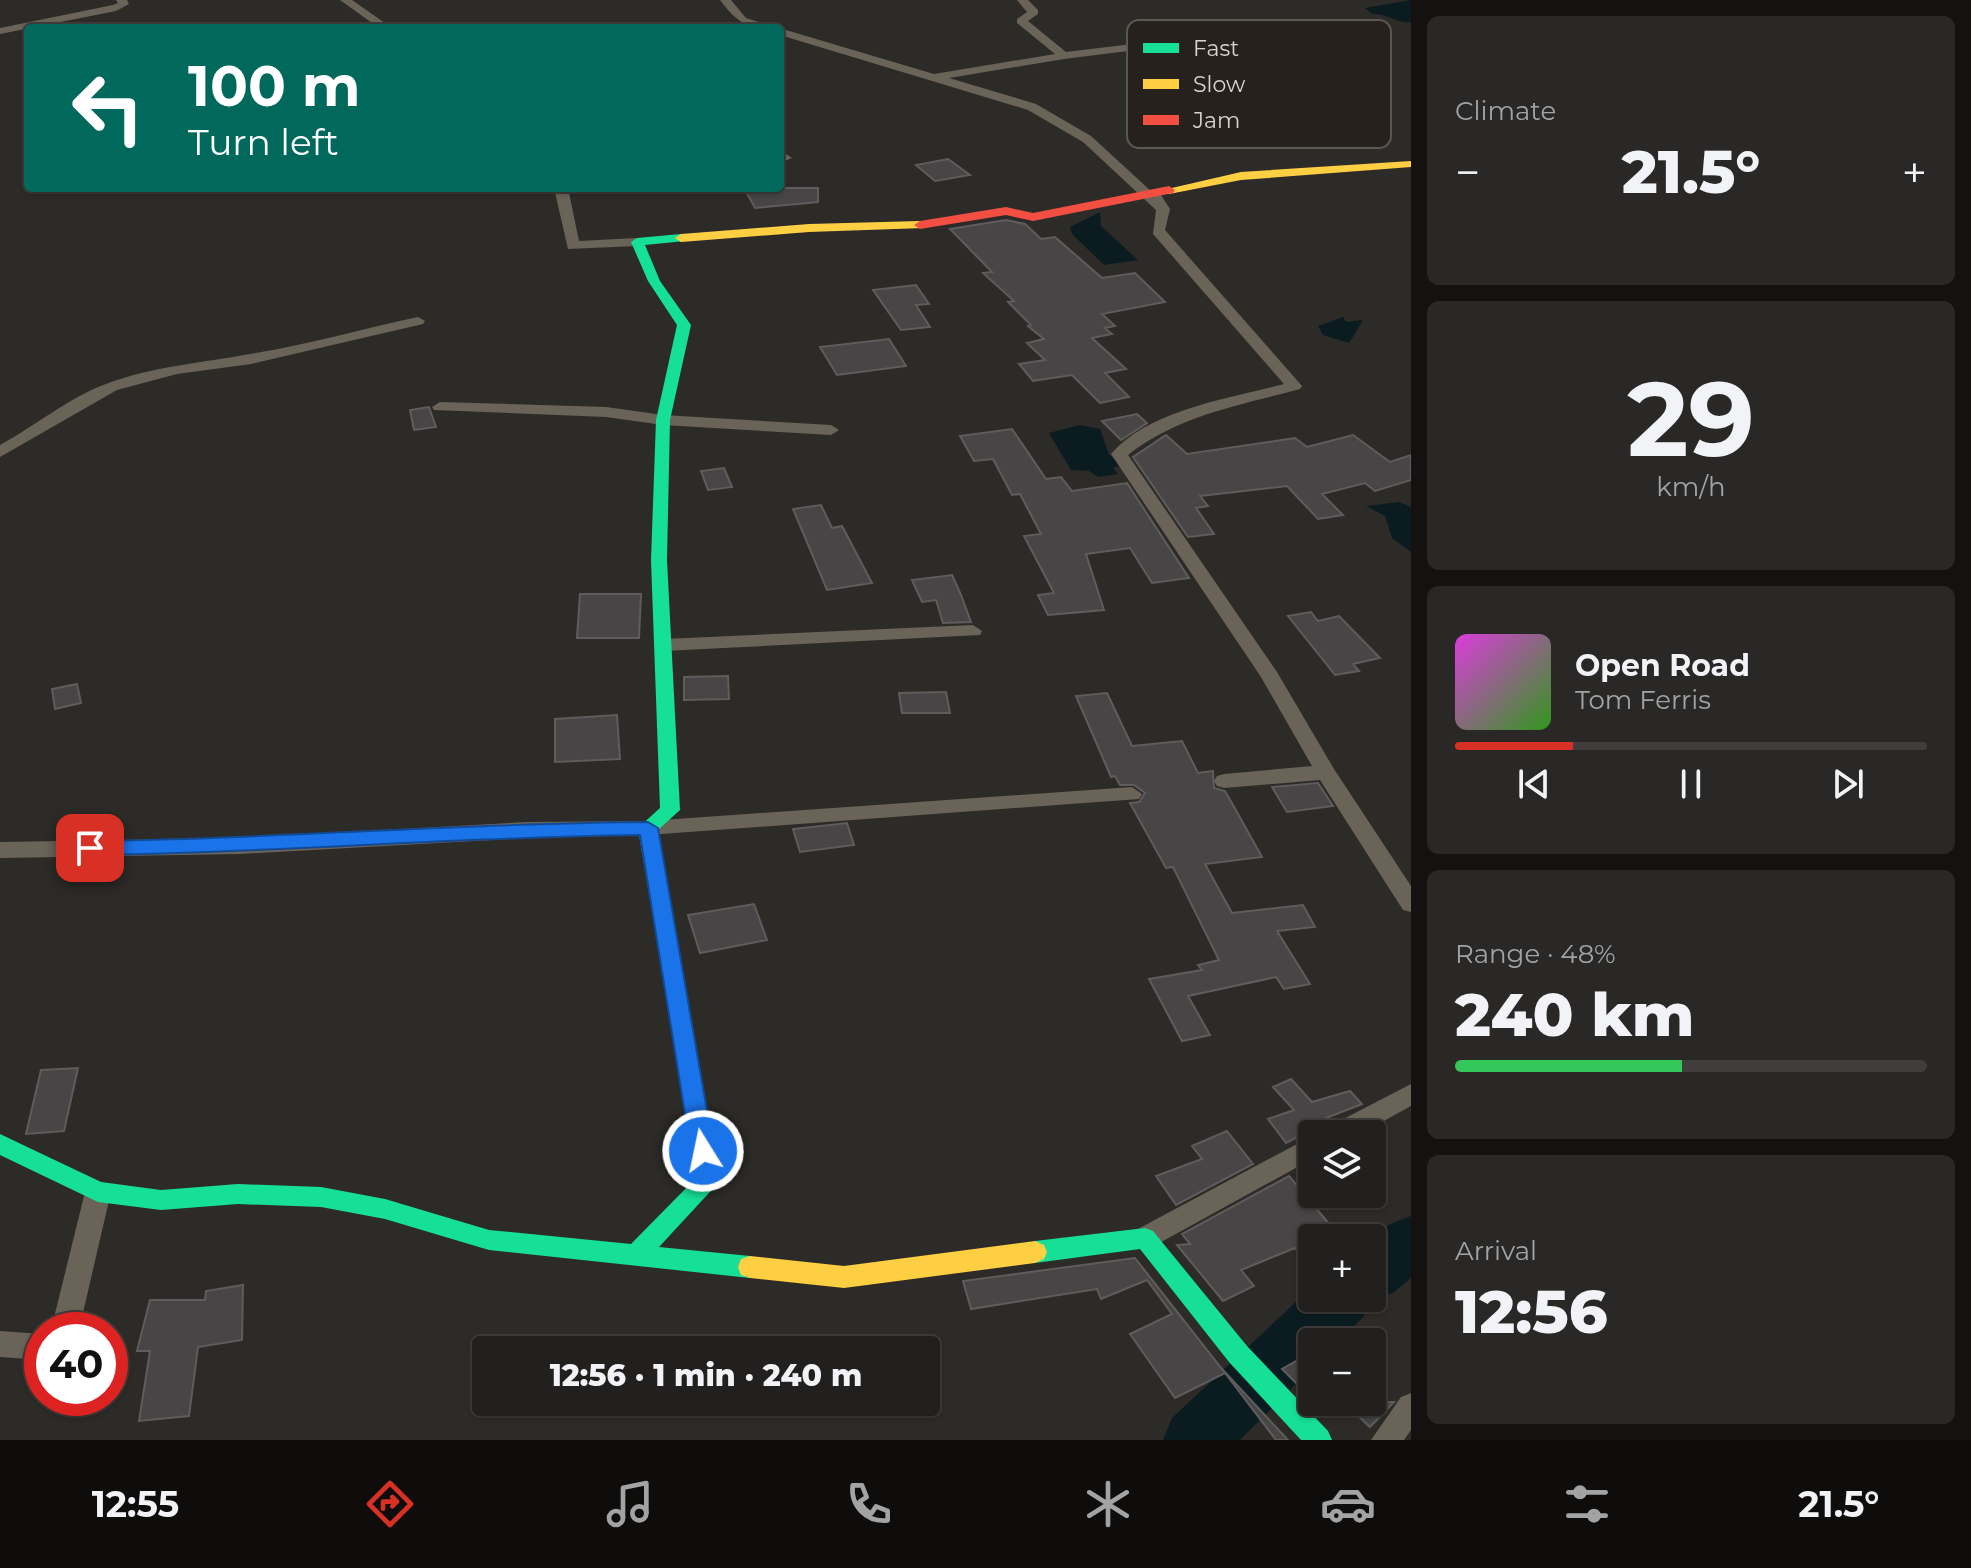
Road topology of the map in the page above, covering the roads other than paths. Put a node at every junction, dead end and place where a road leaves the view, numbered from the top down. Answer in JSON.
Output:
{"nodes":[{"id":1,"x":121,"y":0,"type":"edge"},
{"id":2,"x":345,"y":0,"type":"edge"},
{"id":3,"x":725,"y":0,"type":"edge"},
{"id":4,"x":1022,"y":0,"type":"edge"},
{"id":5,"x":35,"y":24,"type":"edge"},
{"id":6,"x":380,"y":24,"type":"edge"},
{"id":7,"x":756,"y":24,"type":"edge"},
{"id":8,"x":24,"y":26,"type":"edge"},
{"id":9,"x":0,"y":31,"type":"edge"},
{"id":10,"x":784,"y":32,"type":"edge"},
{"id":11,"x":1127,"y":48,"type":"edge"},
{"id":12,"x":1064,"y":56,"type":"junction"},
{"id":13,"x":933,"y":77,"type":"junction"},
{"id":14,"x":1411,"y":164,"type":"edge"},
{"id":15,"x":562,"y":192,"type":"edge"},
{"id":16,"x":1155,"y":200,"type":"junction"},
{"id":17,"x":637,"y":242,"type":"junction"},
{"id":18,"x":418,"y":321,"type":"dead end"},
{"id":19,"x":440,"y":407,"type":"dead end"},
{"id":20,"x":663,"y":420,"type":"junction"},
{"id":21,"x":831,"y":430,"type":"dead end"},
{"id":22,"x":0,"y":452,"type":"edge"},
{"id":23,"x":973,"y":631,"type":"dead end"},
{"id":24,"x":664,"y":645,"type":"junction"},
{"id":25,"x":1326,"y":772,"type":"junction"},
{"id":26,"x":1224,"y":781,"type":"dead end"},
{"id":27,"x":1132,"y":794,"type":"dead end"},
{"id":28,"x":648,"y":828,"type":"junction"},
{"id":29,"x":0,"y":850,"type":"edge"},
{"id":30,"x":1411,"y":904,"type":"edge"},
{"id":31,"x":1411,"y":1094,"type":"edge"},
{"id":32,"x":1363,"y":1120,"type":"edge"},
{"id":33,"x":0,"y":1144,"type":"edge"},
{"id":34,"x":1298,"y":1155,"type":"edge"},
{"id":35,"x":98,"y":1192,"type":"junction"},
{"id":36,"x":1145,"y":1238,"type":"junction"},
{"id":37,"x":635,"y":1256,"type":"junction"},
{"id":38,"x":69,"y":1312,"type":"edge"},
{"id":39,"x":0,"y":1344,"type":"edge"},
{"id":40,"x":24,"y":1346,"type":"edge"},
{"id":41,"x":1411,"y":1407,"type":"edge"},
{"id":42,"x":1319,"y":1440,"type":"edge"},
{"id":43,"x":1386,"y":1440,"type":"edge"}],
"edges":[{"from":1,"to":5,"type":"street"},
{"from":2,"to":6,"type":"street"},
{"from":3,"to":7,"type":"street"},
{"from":4,"to":12,"type":"street"},
{"from":8,"to":9,"type":"street"},
{"from":10,"to":13,"type":"street"},
{"from":11,"to":12,"type":"street"},
{"from":12,"to":13,"type":"street"},
{"from":13,"to":16,"type":"street"},
{"from":14,"to":16,"type":"street"},
{"from":15,"to":17,"type":"street"},
{"from":16,"to":17,"type":"street"},
{"from":16,"to":25,"type":"street"},
{"from":17,"to":20,"type":"street"},
{"from":18,"to":22,"type":"street"},
{"from":19,"to":20,"type":"street"},
{"from":20,"to":21,"type":"street"},
{"from":20,"to":24,"type":"street"},
{"from":23,"to":24,"type":"street"},
{"from":24,"to":28,"type":"street"},
{"from":25,"to":26,"type":"street"},
{"from":25,"to":30,"type":"street"},
{"from":27,"to":28,"type":"street"},
{"from":28,"to":29,"type":"street"},
{"from":28,"to":37,"type":"street"},
{"from":31,"to":32,"type":"street"},
{"from":33,"to":35,"type":"street"},
{"from":34,"to":36,"type":"street"},
{"from":35,"to":37,"type":"street"},
{"from":35,"to":38,"type":"street"},
{"from":36,"to":37,"type":"street"},
{"from":36,"to":42,"type":"street"},
{"from":39,"to":40,"type":"street"},
{"from":41,"to":43,"type":"street"}]}
